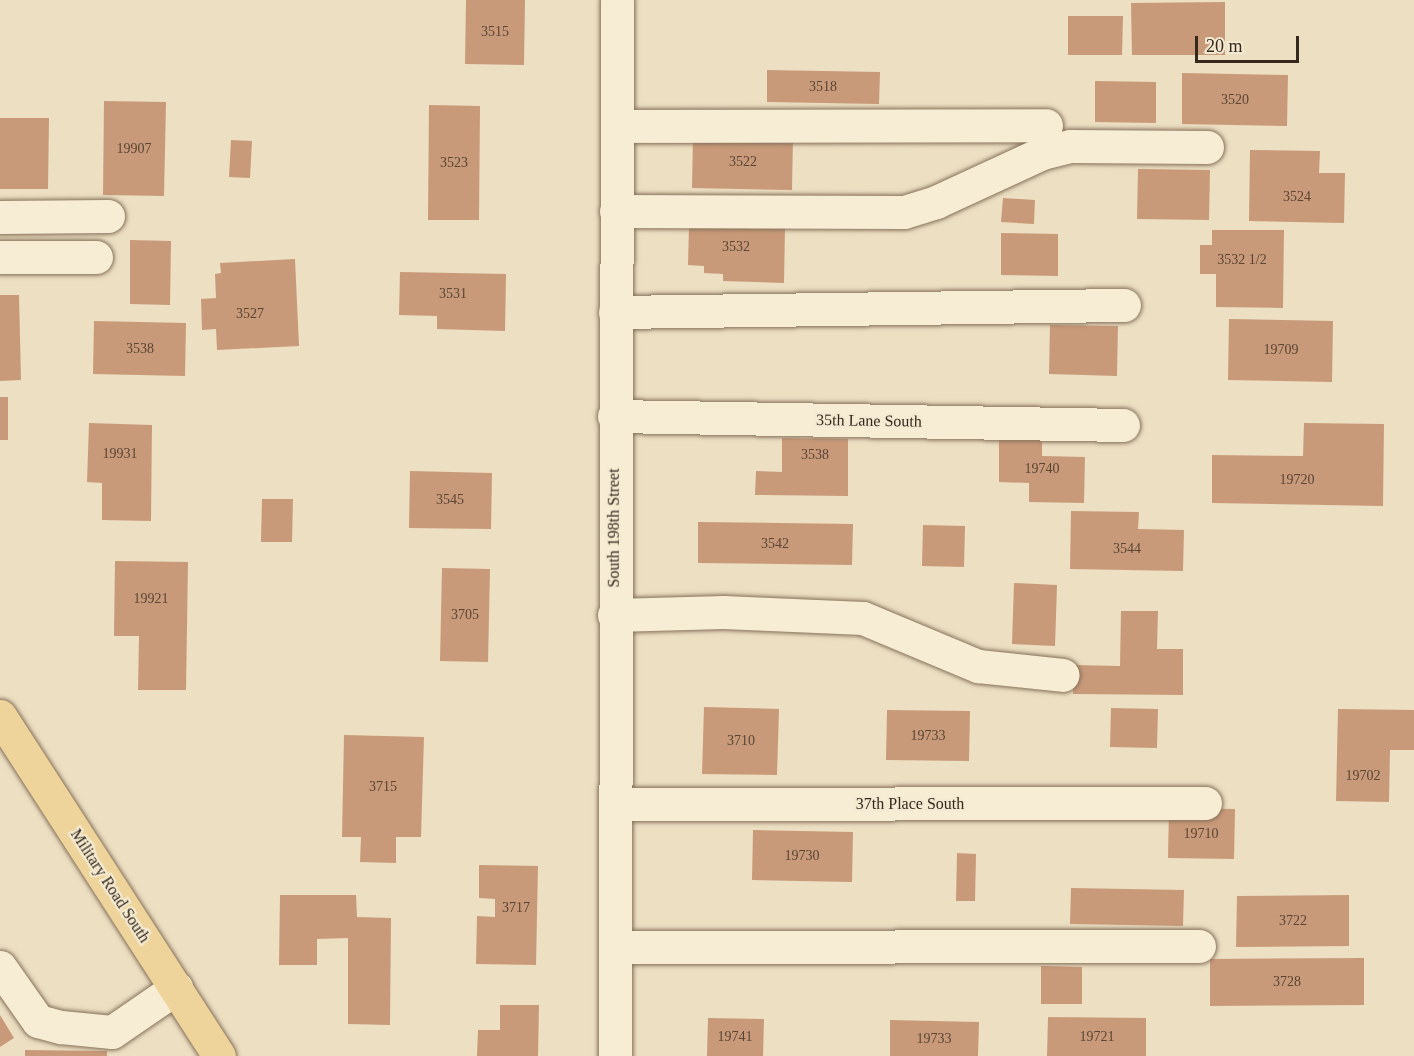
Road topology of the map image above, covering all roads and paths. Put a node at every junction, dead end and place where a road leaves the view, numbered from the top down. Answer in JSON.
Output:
{"nodes":[{"id":1,"x":617,"y":0,"type":"edge"},
{"id":2,"x":1046,"y":125,"type":"dead end"},
{"id":3,"x":617,"y":126,"type":"junction"},
{"id":4,"x":1207,"y":147,"type":"dead end"},
{"id":5,"x":616,"y":211,"type":"junction"},
{"id":6,"x":108,"y":216,"type":"dead end"},
{"id":7,"x":0,"y":217,"type":"edge"},
{"id":8,"x":0,"y":257,"type":"edge"},
{"id":9,"x":96,"y":257,"type":"dead end"},
{"id":10,"x":1124,"y":305,"type":"dead end"},
{"id":11,"x":615,"y":312,"type":"junction"},
{"id":12,"x":614,"y":416,"type":"junction"},
{"id":13,"x":1123,"y":425,"type":"dead end"},
{"id":14,"x":614,"y":615,"type":"junction"},
{"id":15,"x":1063,"y":675,"type":"dead end"},
{"id":16,"x":0,"y":716,"type":"edge"},
{"id":17,"x":1205,"y":803,"type":"dead end"},
{"id":18,"x":615,"y":804,"type":"junction"},
{"id":19,"x":615,"y":946,"type":"junction"},
{"id":20,"x":1199,"y":946,"type":"dead end"},
{"id":21,"x":0,"y":967,"type":"edge"},
{"id":22,"x":176,"y":988,"type":"junction"},
{"id":23,"x":219,"y":1056,"type":"edge"},
{"id":24,"x":615,"y":1056,"type":"edge"}],
"edges":[{"from":1,"to":3,"type":"street","name":"South 198th Street"},
{"from":2,"to":3,"type":"street"},
{"from":3,"to":5,"type":"street","name":"South 198th Street"},
{"from":4,"to":5,"type":"street"},
{"from":5,"to":11,"type":"street","name":"South 198th Street"},
{"from":6,"to":7,"type":"street"},
{"from":8,"to":9,"type":"street"},
{"from":10,"to":11,"type":"street"},
{"from":11,"to":12,"type":"street","name":"South 198th Street"},
{"from":12,"to":13,"type":"street","name":"35th Lane South"},
{"from":12,"to":14,"type":"street","name":"South 198th Street"},
{"from":14,"to":15,"type":"street"},
{"from":14,"to":18,"type":"street","name":"South 198th Street"},
{"from":16,"to":22,"type":"main road","name":"Military Road South"},
{"from":17,"to":18,"type":"street","name":"37th Place South"},
{"from":18,"to":19,"type":"street","name":"South 198th Street"},
{"from":19,"to":20,"type":"street"},
{"from":19,"to":24,"type":"street","name":"South 198th Street"},
{"from":21,"to":22,"type":"street"},
{"from":22,"to":23,"type":"main road","name":"Military Road South"}]}
